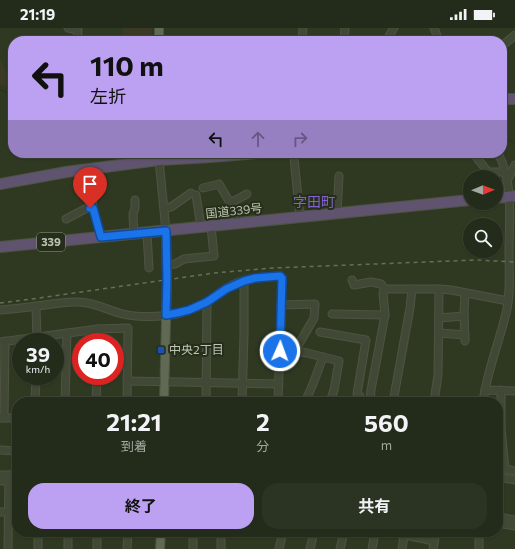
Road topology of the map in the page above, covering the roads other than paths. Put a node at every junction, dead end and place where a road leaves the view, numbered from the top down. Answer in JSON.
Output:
{"nodes":[{"id":1,"x":68,"y":28,"type":"edge"},
{"id":2,"x":515,"y":35,"type":"edge"},
{"id":3,"x":77,"y":36,"type":"edge"},
{"id":4,"x":507,"y":42,"type":"edge"},
{"id":5,"x":148,"y":158,"type":"edge"},
{"id":6,"x":159,"y":158,"type":"edge"},
{"id":7,"x":294,"y":158,"type":"edge"},
{"id":8,"x":477,"y":158,"type":"edge"},
{"id":9,"x":500,"y":158,"type":"edge"},
{"id":10,"x":515,"y":166,"type":"edge"},
{"id":11,"x":90,"y":169,"type":"junction"},
{"id":12,"x":504,"y":172,"type":"junction"},
{"id":13,"x":339,"y":176,"type":"dead end"},
{"id":14,"x":507,"y":181,"type":"junction"},
{"id":15,"x":0,"y":184,"type":"edge"},
{"id":16,"x":203,"y":188,"type":"dead end"},
{"id":17,"x":247,"y":194,"type":"dead end"},
{"id":18,"x":512,"y":196,"type":"edge"},
{"id":19,"x":135,"y":200,"type":"dead end"},
{"id":20,"x":463,"y":201,"type":"edge"},
{"id":21,"x":232,"y":202,"type":"junction"},
{"id":22,"x":93,"y":208,"type":"junction"},
{"id":23,"x":164,"y":208,"type":"junction"},
{"id":24,"x":337,"y":214,"type":"junction"},
{"id":25,"x":300,"y":218,"type":"junction"},
{"id":26,"x":66,"y":219,"type":"dead end"},
{"id":27,"x":239,"y":223,"type":"junction"},
{"id":28,"x":206,"y":227,"type":"junction"},
{"id":29,"x":512,"y":227,"type":"edge"},
{"id":30,"x":166,"y":231,"type":"junction"},
{"id":31,"x":147,"y":233,"type":"junction"},
{"id":32,"x":134,"y":234,"type":"junction"},
{"id":33,"x":101,"y":237,"type":"junction"},
{"id":34,"x":0,"y":247,"type":"edge"},
{"id":35,"x":167,"y":265,"type":"junction"},
{"id":36,"x":149,"y":268,"type":"dead end"},
{"id":37,"x":352,"y":280,"type":"dead end"},
{"id":38,"x":244,"y":281,"type":"junction"},
{"id":39,"x":385,"y":289,"type":"junction"},
{"id":40,"x":412,"y":289,"type":"junction"},
{"id":41,"x":439,"y":289,"type":"junction"},
{"id":42,"x":465,"y":293,"type":"junction"},
{"id":43,"x":508,"y":301,"type":"junction"},
{"id":44,"x":207,"y":302,"type":"junction"},
{"id":45,"x":281,"y":305,"type":"junction"},
{"id":46,"x":36,"y":306,"type":"junction"},
{"id":47,"x":0,"y":310,"type":"edge"},
{"id":48,"x":506,"y":312,"type":"junction"},
{"id":49,"x":332,"y":314,"type":"dead end"},
{"id":50,"x":515,"y":314,"type":"edge"},
{"id":51,"x":128,"y":315,"type":"junction"},
{"id":52,"x":166,"y":315,"type":"junction"},
{"id":53,"x":385,"y":315,"type":"junction"},
{"id":54,"x":464,"y":316,"type":"junction"},
{"id":55,"x":439,"y":318,"type":"junction"},
{"id":56,"x":128,"y":328,"type":"junction"},
{"id":57,"x":98,"y":329,"type":"junction"},
{"id":58,"x":320,"y":332,"type":"dead end"},
{"id":59,"x":37,"y":333,"type":"edge"},
{"id":60,"x":67,"y":333,"type":"junction"},
{"id":61,"x":98,"y":333,"type":"edge"},
{"id":62,"x":439,"y":333,"type":"junction"},
{"id":63,"x":64,"y":334,"type":"edge"},
{"id":64,"x":3,"y":342,"type":"edge"},
{"id":65,"x":280,"y":351,"type":"junction"},
{"id":66,"x":296,"y":351,"type":"junction"},
{"id":67,"x":323,"y":357,"type":"junction"},
{"id":68,"x":127,"y":380,"type":"junction"},
{"id":69,"x":164,"y":381,"type":"junction"},
{"id":70,"x":206,"y":382,"type":"junction"},
{"id":71,"x":243,"y":384,"type":"junction"},
{"id":72,"x":279,"y":384,"type":"junction"},
{"id":73,"x":36,"y":385,"type":"edge"},
{"id":74,"x":97,"y":385,"type":"edge"},
{"id":75,"x":485,"y":390,"type":"junction"},
{"id":76,"x":501,"y":390,"type":"junction"},
{"id":77,"x":515,"y":391,"type":"edge"},
{"id":78,"x":35,"y":397,"type":"edge"},
{"id":79,"x":65,"y":397,"type":"edge"},
{"id":80,"x":96,"y":397,"type":"edge"},
{"id":81,"x":127,"y":397,"type":"edge"},
{"id":82,"x":164,"y":397,"type":"edge"},
{"id":83,"x":206,"y":397,"type":"edge"},
{"id":84,"x":242,"y":397,"type":"edge"},
{"id":85,"x":278,"y":397,"type":"edge"},
{"id":86,"x":307,"y":397,"type":"edge"},
{"id":87,"x":332,"y":397,"type":"edge"},
{"id":88,"x":360,"y":397,"type":"edge"},
{"id":89,"x":370,"y":397,"type":"edge"},
{"id":90,"x":394,"y":397,"type":"edge"},
{"id":91,"x":435,"y":397,"type":"edge"},
{"id":92,"x":484,"y":397,"type":"edge"},
{"id":93,"x":501,"y":397,"type":"edge"},
{"id":94,"x":2,"y":418,"type":"edge"},
{"id":95,"x":0,"y":450,"type":"edge"},
{"id":96,"x":12,"y":451,"type":"edge"},
{"id":97,"x":503,"y":468,"type":"edge"},
{"id":98,"x":515,"y":471,"type":"edge"},
{"id":99,"x":0,"y":474,"type":"edge"},
{"id":100,"x":12,"y":477,"type":"edge"},
{"id":101,"x":9,"y":478,"type":"junction"},
{"id":102,"x":503,"y":478,"type":"edge"},
{"id":103,"x":12,"y":479,"type":"edge"},
{"id":104,"x":515,"y":480,"type":"edge"},
{"id":105,"x":0,"y":481,"type":"edge"},
{"id":106,"x":0,"y":512,"type":"edge"},
{"id":107,"x":8,"y":512,"type":"junction"},
{"id":108,"x":12,"y":512,"type":"edge"},
{"id":109,"x":503,"y":518,"type":"edge"},
{"id":110,"x":515,"y":520,"type":"edge"},
{"id":111,"x":503,"y":524,"type":"edge"},
{"id":112,"x":515,"y":526,"type":"edge"},
{"id":113,"x":38,"y":537,"type":"edge"},
{"id":114,"x":68,"y":537,"type":"edge"},
{"id":115,"x":97,"y":537,"type":"edge"},
{"id":116,"x":128,"y":537,"type":"edge"},
{"id":117,"x":161,"y":537,"type":"edge"},
{"id":118,"x":193,"y":537,"type":"edge"},
{"id":119,"x":221,"y":537,"type":"edge"},
{"id":120,"x":282,"y":537,"type":"edge"},
{"id":121,"x":313,"y":537,"type":"edge"},
{"id":122,"x":343,"y":537,"type":"edge"},
{"id":123,"x":374,"y":537,"type":"edge"},
{"id":124,"x":404,"y":537,"type":"edge"},
{"id":125,"x":416,"y":537,"type":"edge"},
{"id":126,"x":435,"y":537,"type":"edge"},
{"id":127,"x":480,"y":537,"type":"edge"},
{"id":128,"x":434,"y":540,"type":"junction"},
{"id":129,"x":8,"y":549,"type":"edge"},
{"id":130,"x":38,"y":549,"type":"edge"},
{"id":131,"x":68,"y":549,"type":"edge"},
{"id":132,"x":97,"y":549,"type":"edge"},
{"id":133,"x":127,"y":549,"type":"edge"},
{"id":134,"x":160,"y":549,"type":"edge"},
{"id":135,"x":193,"y":549,"type":"edge"},
{"id":136,"x":220,"y":549,"type":"edge"},
{"id":137,"x":279,"y":549,"type":"edge"},
{"id":138,"x":310,"y":549,"type":"edge"},
{"id":139,"x":340,"y":549,"type":"edge"},
{"id":140,"x":372,"y":549,"type":"edge"},
{"id":141,"x":402,"y":549,"type":"edge"},
{"id":142,"x":433,"y":549,"type":"edge"},
{"id":143,"x":479,"y":549,"type":"edge"}],
"edges":[{"from":1,"to":3,"type":"street"},
{"from":2,"to":4,"type":"street"},
{"from":5,"to":11,"type":"highway"},
{"from":6,"to":23,"type":"street"},
{"from":7,"to":25,"type":"street"},
{"from":8,"to":12,"type":"street"},
{"from":9,"to":12,"type":"street"},
{"from":10,"to":14,"type":"street"},
{"from":11,"to":15,"type":"highway"},
{"from":11,"to":22,"type":"street"},
{"from":12,"to":14,"type":"street"},
{"from":13,"to":24,"type":"street"},
{"from":14,"to":18,"type":"street"},
{"from":16,"to":21,"type":"street"},
{"from":17,"to":21,"type":"street"},
{"from":18,"to":29,"type":"street"},
{"from":19,"to":32,"type":"street"},
{"from":20,"to":24,"type":"highway","name":"国道339号","number":"339"},
{"from":21,"to":27,"type":"street"},
{"from":22,"to":26,"type":"street"},
{"from":22,"to":33,"type":"street"},
{"from":23,"to":28,"type":"street"},
{"from":23,"to":30,"type":"street"},
{"from":24,"to":25,"type":"highway","name":"国道339号","number":"339"},
{"from":25,"to":27,"type":"highway","name":"国道339号","number":"339"},
{"from":27,"to":28,"type":"highway","name":"国道339号","number":"339"},
{"from":28,"to":30,"type":"highway","name":"国道339号","number":"339"},
{"from":28,"to":35,"type":"street"},
{"from":29,"to":43,"type":"street"},
{"from":30,"to":31,"type":"highway","name":"国道339号","number":"339"},
{"from":30,"to":35,"type":"main road"},
{"from":31,"to":32,"type":"highway","name":"国道339号","number":"339"},
{"from":31,"to":36,"type":"street"},
{"from":32,"to":33,"type":"highway","name":"国道339号","number":"339"},
{"from":33,"to":34,"type":"highway","name":"国道339号","number":"339"},
{"from":35,"to":52,"type":"main road"},
{"from":37,"to":39,"type":"street"},
{"from":38,"to":44,"type":"street"},
{"from":38,"to":45,"type":"street"},
{"from":38,"to":71,"type":"street"},
{"from":39,"to":40,"type":"street"},
{"from":39,"to":53,"type":"street"},
{"from":40,"to":41,"type":"street"},
{"from":40,"to":90,"type":"street"},
{"from":41,"to":42,"type":"street"},
{"from":41,"to":55,"type":"street"},
{"from":42,"to":43,"type":"street"},
{"from":42,"to":54,"type":"street"},
{"from":43,"to":48,"type":"street"},
{"from":44,"to":52,"type":"street"},
{"from":44,"to":70,"type":"street"},
{"from":45,"to":65,"type":"street"},
{"from":45,"to":66,"type":"street"},
{"from":46,"to":47,"type":"street"},
{"from":46,"to":51,"type":"street"},
{"from":46,"to":59,"type":"street"},
{"from":48,"to":50,"type":"street"},
{"from":48,"to":75,"type":"street"},
{"from":49,"to":53,"type":"street"},
{"from":51,"to":52,"type":"street"},
{"from":51,"to":56,"type":"street"},
{"from":52,"to":69,"type":"main road"},
{"from":53,"to":89,"type":"street"},
{"from":54,"to":55,"type":"street"},
{"from":54,"to":62,"type":"street"},
{"from":55,"to":62,"type":"street"},
{"from":56,"to":57,"type":"street"},
{"from":56,"to":68,"type":"street"},
{"from":57,"to":60,"type":"street"},
{"from":57,"to":61,"type":"street"},
{"from":58,"to":88,"type":"street"},
{"from":60,"to":63,"type":"street"},
{"from":60,"to":79,"type":"street"},
{"from":62,"to":91,"type":"street"},
{"from":64,"to":94,"type":"street"},
{"from":65,"to":66,"type":"street"},
{"from":65,"to":72,"type":"street"},
{"from":66,"to":67,"type":"street"},
{"from":67,"to":86,"type":"street"},
{"from":67,"to":87,"type":"street"},
{"from":68,"to":69,"type":"street"},
{"from":68,"to":81,"type":"street"},
{"from":69,"to":70,"type":"street"},
{"from":69,"to":82,"type":"main road"},
{"from":70,"to":71,"type":"street"},
{"from":70,"to":83,"type":"street"},
{"from":71,"to":72,"type":"street"},
{"from":71,"to":84,"type":"street"},
{"from":72,"to":85,"type":"street"},
{"from":73,"to":78,"type":"street"},
{"from":74,"to":80,"type":"street"},
{"from":75,"to":76,"type":"street"},
{"from":75,"to":92,"type":"street"},
{"from":76,"to":77,"type":"street"},
{"from":76,"to":93,"type":"street"},
{"from":95,"to":96,"type":"street"},
{"from":97,"to":98,"type":"street"},
{"from":99,"to":101,"type":"street"},
{"from":100,"to":101,"type":"street"},
{"from":101,"to":103,"type":"street"},
{"from":101,"to":105,"type":"street"},
{"from":101,"to":107,"type":"street"},
{"from":102,"to":104,"type":"street"},
{"from":106,"to":107,"type":"street"},
{"from":107,"to":108,"type":"street"},
{"from":107,"to":129,"type":"street"},
{"from":109,"to":110,"type":"street"},
{"from":111,"to":112,"type":"street"},
{"from":113,"to":130,"type":"street"},
{"from":114,"to":131,"type":"street"},
{"from":115,"to":132,"type":"street"},
{"from":116,"to":133,"type":"street"},
{"from":117,"to":134,"type":"main road"},
{"from":118,"to":135,"type":"street"},
{"from":119,"to":136,"type":"street"},
{"from":120,"to":137,"type":"street"},
{"from":121,"to":138,"type":"street"},
{"from":122,"to":139,"type":"street"},
{"from":123,"to":140,"type":"street"},
{"from":124,"to":141,"type":"street"},
{"from":125,"to":128,"type":"street"},
{"from":126,"to":128,"type":"street"},
{"from":127,"to":143,"type":"street"},
{"from":128,"to":142,"type":"street"}]}
